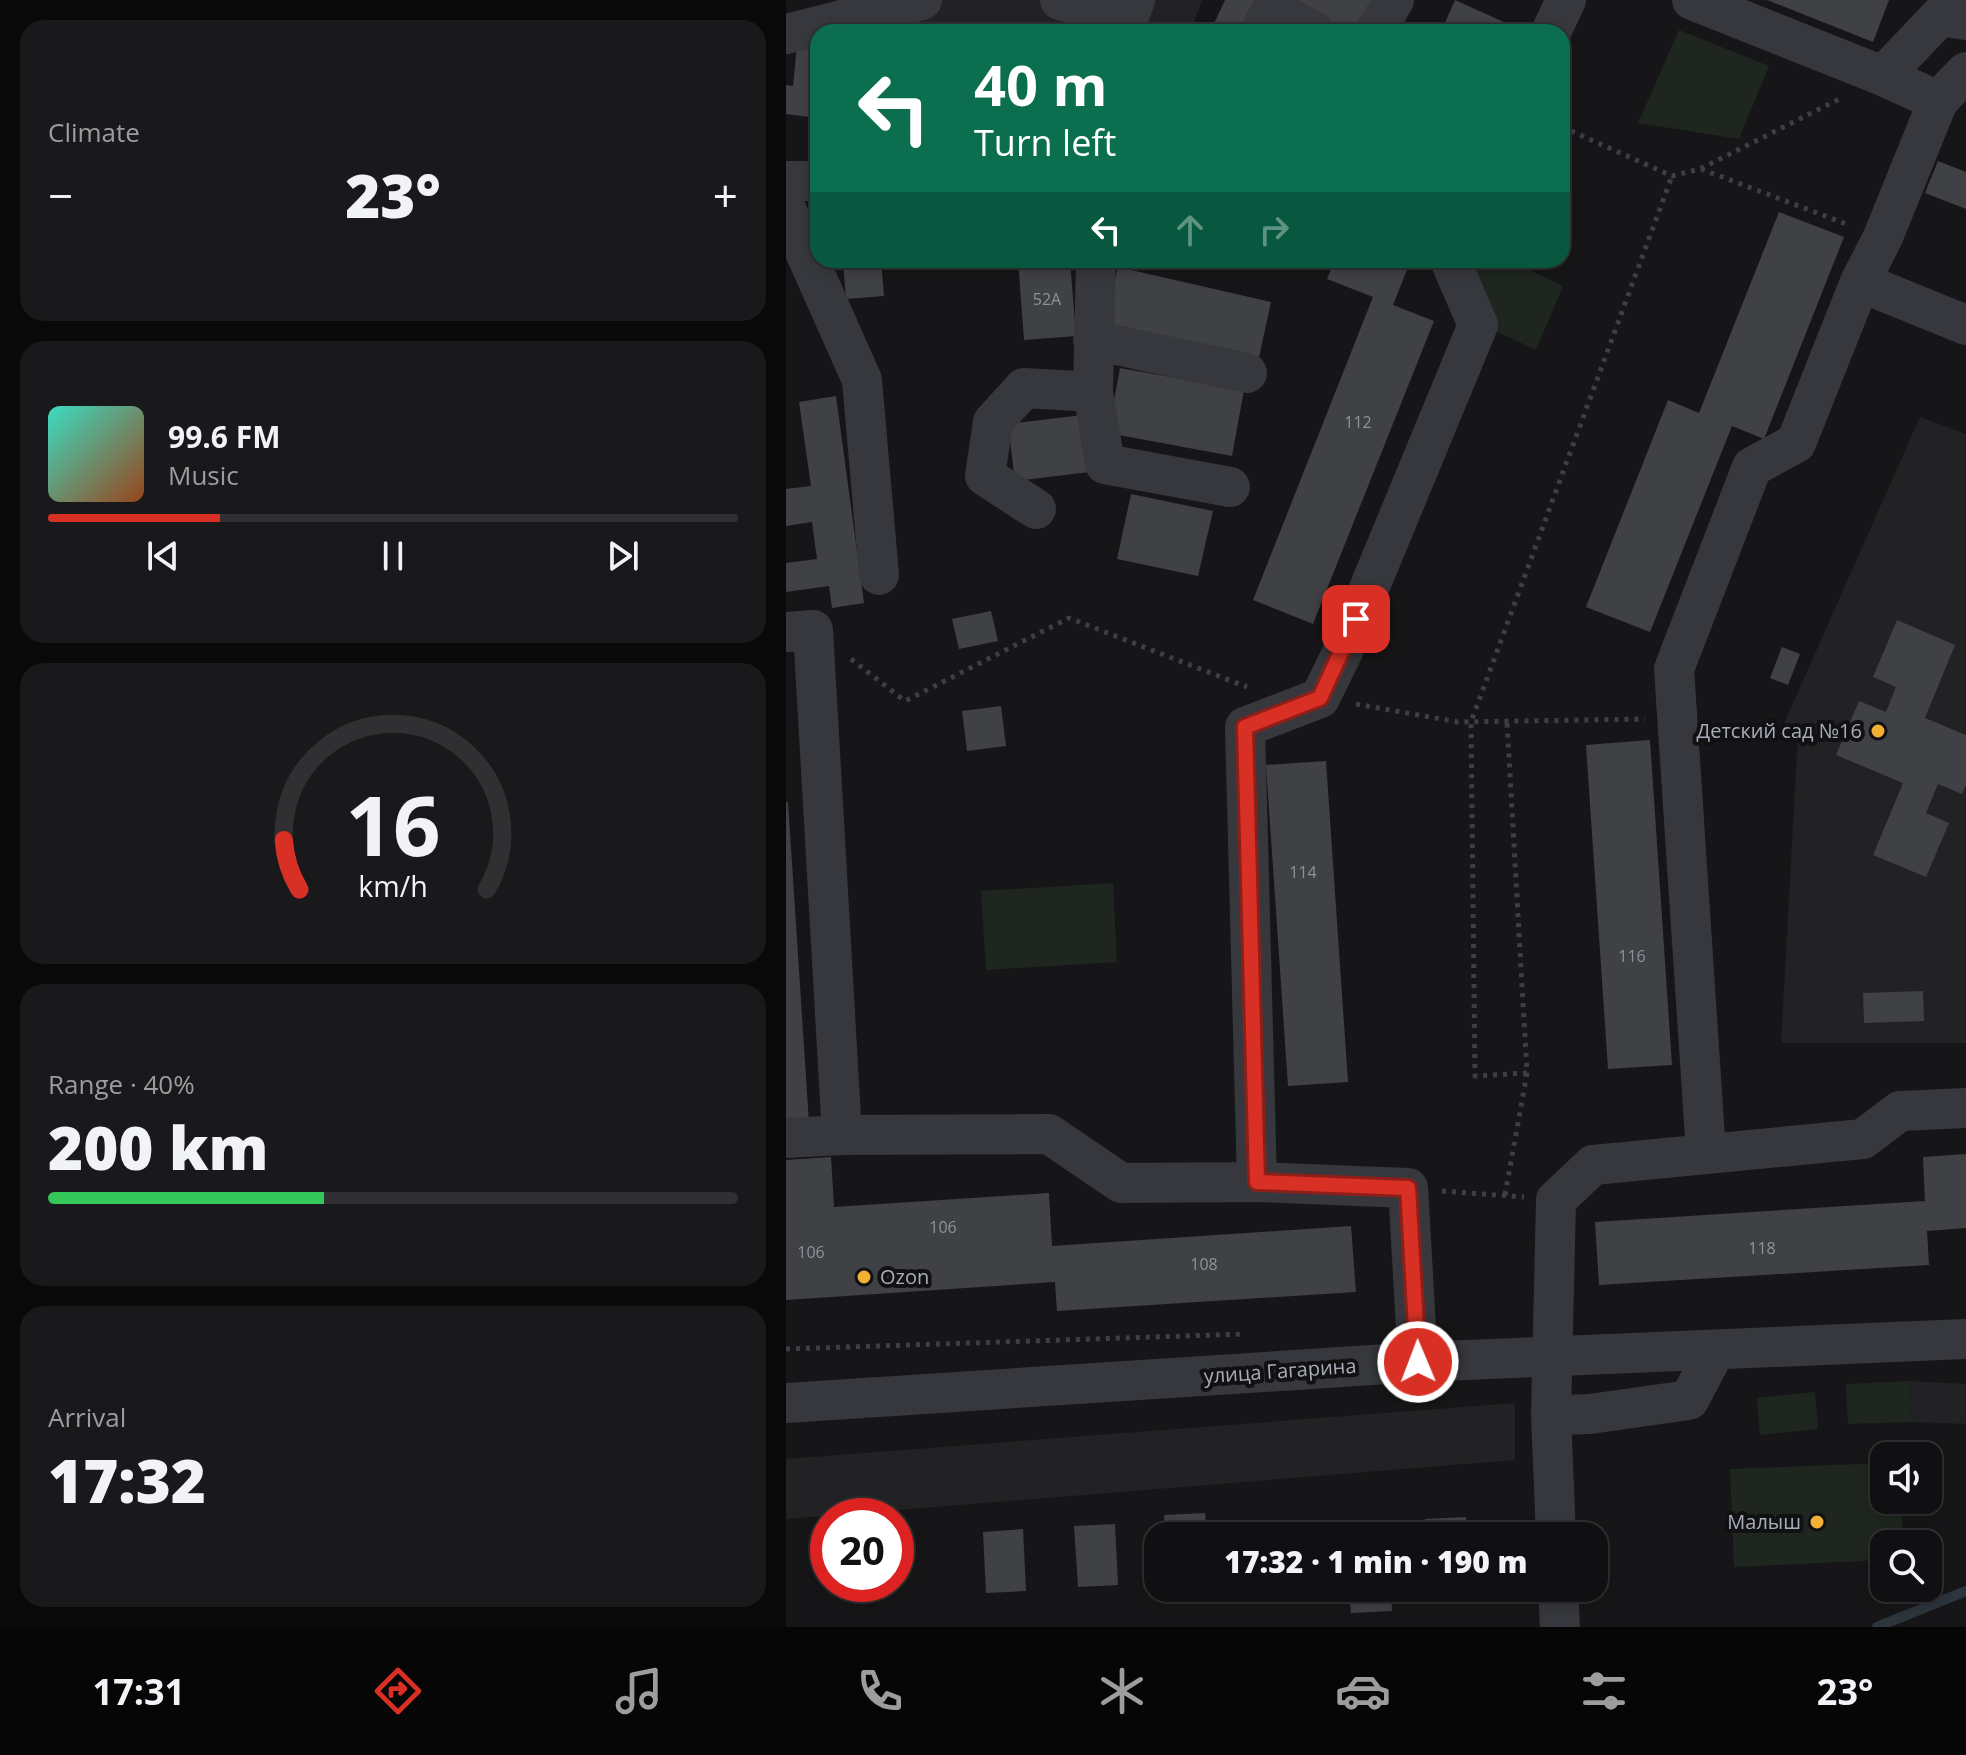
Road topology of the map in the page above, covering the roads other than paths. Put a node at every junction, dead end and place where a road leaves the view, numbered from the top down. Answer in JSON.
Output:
{"nodes":[{"id":1,"x":922,"y":0,"type":"edge"},
{"id":2,"x":1060,"y":0,"type":"edge"},
{"id":3,"x":1135,"y":0,"type":"edge"},
{"id":4,"x":1394,"y":0,"type":"edge"},
{"id":5,"x":1566,"y":0,"type":"edge"},
{"id":6,"x":1692,"y":0,"type":"edge"},
{"id":7,"x":1269,"y":13,"type":"edge"},
{"id":8,"x":1966,"y":20,"type":"edge"},
{"id":9,"x":826,"y":24,"type":"edge"},
{"id":10,"x":1296,"y":24,"type":"edge"},
{"id":11,"x":1380,"y":24,"type":"edge"},
{"id":12,"x":1555,"y":24,"type":"edge"},
{"id":13,"x":810,"y":28,"type":"edge"},
{"id":14,"x":786,"y":34,"type":"edge"},
{"id":15,"x":1966,"y":72,"type":"edge"},
{"id":16,"x":1883,"y":76,"type":"junction"},
{"id":17,"x":1938,"y":101,"type":"junction"},
{"id":18,"x":786,"y":181,"type":"edge"},
{"id":19,"x":810,"y":181,"type":"edge"},
{"id":20,"x":786,"y":209,"type":"edge"},
{"id":21,"x":810,"y":263,"type":"edge"},
{"id":22,"x":812,"y":268,"type":"edge"},
{"id":23,"x":1096,"y":268,"type":"edge"},
{"id":24,"x":1453,"y":268,"type":"edge"},
{"id":25,"x":1860,"y":282,"type":"junction"},
{"id":26,"x":1966,"y":325,"type":"edge"},
{"id":27,"x":1093,"y":340,"type":"junction"},
{"id":28,"x":1247,"y":373,"type":"dead end"},
{"id":29,"x":1093,"y":392,"type":"junction"},
{"id":30,"x":1230,"y":487,"type":"dead end"},
{"id":31,"x":1036,"y":509,"type":"dead end"},
{"id":32,"x":879,"y":575,"type":"dead end"},
{"id":33,"x":799,"y":631,"type":"edge"},
{"id":34,"x":1966,"y":1108,"type":"edge"},
{"id":35,"x":842,"y":1135,"type":"junction"},
{"id":36,"x":786,"y":1138,"type":"edge"},
{"id":37,"x":1706,"y":1153,"type":"junction"},
{"id":38,"x":1257,"y":1182,"type":"junction"},
{"id":39,"x":1966,"y":1339,"type":"edge"},
{"id":40,"x":1715,"y":1351,"type":"junction"},
{"id":41,"x":1553,"y":1358,"type":"junction"},
{"id":42,"x":1418,"y":1362,"type":"junction"},
{"id":43,"x":786,"y":1403,"type":"edge"},
{"id":44,"x":1551,"y":1415,"type":"junction"},
{"id":45,"x":1555,"y":1522,"type":"edge"},
{"id":46,"x":1559,"y":1602,"type":"edge"},
{"id":47,"x":1560,"y":1627,"type":"edge"}],
"edges":[{"from":1,"to":9,"type":"street"},
{"from":2,"to":3,"type":"street"},
{"from":4,"to":11,"type":"street"},
{"from":5,"to":12,"type":"street"},
{"from":6,"to":16,"type":"street"},
{"from":7,"to":10,"type":"street"},
{"from":8,"to":16,"type":"street"},
{"from":13,"to":14,"type":"street"},
{"from":15,"to":17,"type":"street"},
{"from":16,"to":17,"type":"street"},
{"from":17,"to":25,"type":"street"},
{"from":18,"to":19,"type":"street"},
{"from":20,"to":21,"type":"street"},
{"from":22,"to":32,"type":"street"},
{"from":23,"to":27,"type":"street"},
{"from":24,"to":38,"type":"street"},
{"from":25,"to":26,"type":"street"},
{"from":25,"to":37,"type":"street"},
{"from":27,"to":28,"type":"street"},
{"from":27,"to":29,"type":"street"},
{"from":29,"to":30,"type":"street"},
{"from":29,"to":31,"type":"street"},
{"from":33,"to":35,"type":"street"},
{"from":34,"to":37,"type":"street"},
{"from":35,"to":36,"type":"street"},
{"from":35,"to":38,"type":"street"},
{"from":37,"to":41,"type":"street"},
{"from":38,"to":42,"type":"street"},
{"from":39,"to":40,"type":"street","name":"улица Гагарина"},
{"from":40,"to":41,"type":"street","name":"улица Гагарина"},
{"from":40,"to":44,"type":"street"},
{"from":41,"to":42,"type":"street","name":"улица Гагарина"},
{"from":41,"to":44,"type":"street"},
{"from":42,"to":43,"type":"street","name":"улица Гагарина"},
{"from":44,"to":45,"type":"street"},
{"from":46,"to":47,"type":"street"}]}
